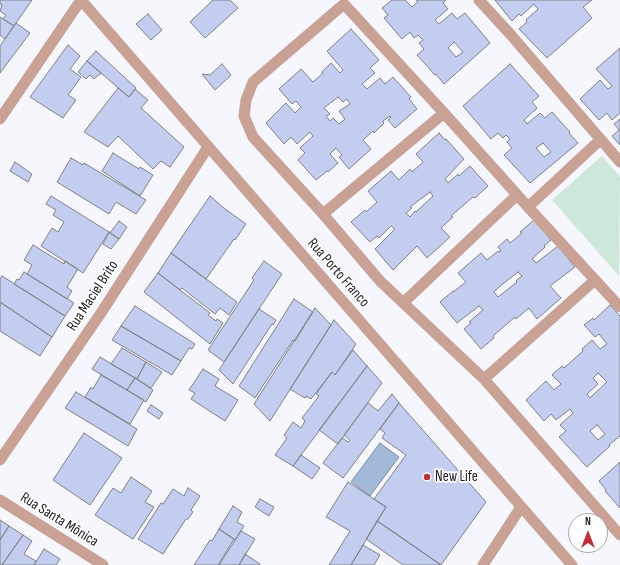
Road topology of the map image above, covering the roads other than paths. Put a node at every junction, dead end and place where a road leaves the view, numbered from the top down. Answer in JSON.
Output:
{"nodes":[{"id":1,"x":81,"y":0,"type":"edge"},
{"id":2,"x":479,"y":0,"type":"edge"},
{"id":3,"x":347,"y":2,"type":"edge"},
{"id":4,"x":444,"y":113,"type":"junction"},
{"id":5,"x":0,"y":119,"type":"edge"},
{"id":6,"x":600,"y":140,"type":"junction"},
{"id":7,"x":208,"y":147,"type":"junction"},
{"id":8,"x":620,"y":162,"type":"edge"},
{"id":9,"x":517,"y":195,"type":"junction"},
{"id":10,"x":528,"y":208,"type":"junction"},
{"id":11,"x":323,"y":214,"type":"junction"},
{"id":12,"x":595,"y":280,"type":"junction"},
{"id":13,"x":403,"y":303,"type":"junction"},
{"id":14,"x":620,"y":307,"type":"edge"},
{"id":15,"x":484,"y":379,"type":"junction"},
{"id":16,"x":0,"y":460,"type":"edge"},
{"id":17,"x":0,"y":500,"type":"edge"},
{"id":18,"x":521,"y":507,"type":"junction"},
{"id":19,"x":620,"y":535,"type":"edge"},
{"id":20,"x":103,"y":565,"type":"edge"},
{"id":21,"x":483,"y":565,"type":"edge"},
{"id":22,"x":572,"y":565,"type":"edge"}],
"edges":[{"from":1,"to":5,"type":"street"},
{"from":1,"to":7,"type":"street","name":"Rua Porto Franco"},
{"from":2,"to":6,"type":"street"},
{"from":3,"to":4,"type":"street"},
{"from":3,"to":11,"type":"street"},
{"from":4,"to":9,"type":"street"},
{"from":4,"to":11,"type":"street"},
{"from":6,"to":8,"type":"street"},
{"from":6,"to":10,"type":"street"},
{"from":7,"to":16,"type":"street","name":"Rua Maciel Brito"},
{"from":7,"to":18,"type":"street","name":"Rua Porto Franco"},
{"from":9,"to":10,"type":"street"},
{"from":9,"to":13,"type":"street"},
{"from":10,"to":12,"type":"street"},
{"from":11,"to":13,"type":"street"},
{"from":12,"to":14,"type":"street"},
{"from":12,"to":15,"type":"street"},
{"from":13,"to":15,"type":"street"},
{"from":15,"to":19,"type":"street"},
{"from":17,"to":20,"type":"street","name":"Rua Santa Mônica"},
{"from":18,"to":21,"type":"street"},
{"from":18,"to":22,"type":"street","name":"Rua Porto Franco"}]}
